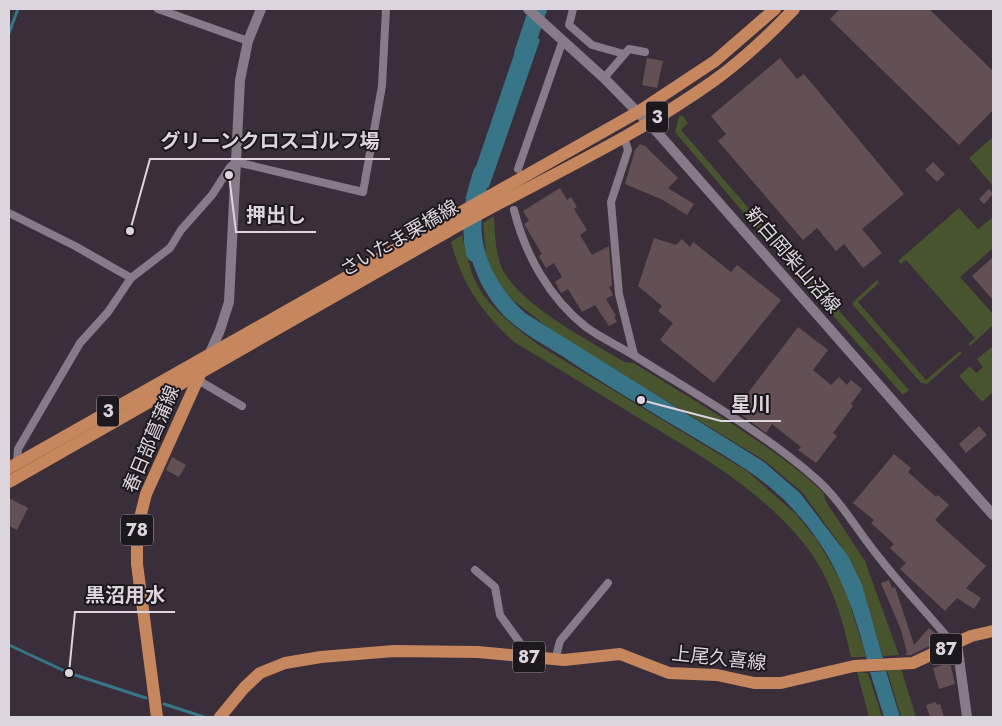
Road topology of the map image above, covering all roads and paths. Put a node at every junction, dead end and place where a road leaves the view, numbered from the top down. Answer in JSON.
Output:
{"nodes":[{"id":1,"x":158,"y":9,"type":"edge"},
{"id":2,"x":261,"y":9,"type":"edge"},
{"id":3,"x":386,"y":9,"type":"edge"},
{"id":4,"x":528,"y":9,"type":"edge"},
{"id":5,"x":573,"y":9,"type":"edge"},
{"id":6,"x":776,"y":9,"type":"edge"},
{"id":7,"x":794,"y":9,"type":"edge"},
{"id":8,"x":560,"y":38,"type":"junction"},
{"id":9,"x":248,"y":41,"type":"junction"},
{"id":10,"x":645,"y":52,"type":"dead end"},
{"id":11,"x":624,"y":54,"type":"junction"},
{"id":12,"x":604,"y":78,"type":"junction"},
{"id":13,"x":638,"y":112,"type":"junction"},
{"id":14,"x":648,"y":123,"type":"junction"},
{"id":15,"x":624,"y":137,"type":"junction"},
{"id":16,"x":236,"y":162,"type":"junction"},
{"id":17,"x":518,"y":169,"type":"dead end"},
{"id":18,"x":504,"y":194,"type":"junction"},
{"id":19,"x":514,"y":210,"type":"dead end"},
{"id":20,"x":9,"y":213,"type":"edge"},
{"id":21,"x":448,"y":225,"type":"junction"},
{"id":22,"x":131,"y":278,"type":"junction"},
{"id":23,"x":634,"y":355,"type":"junction"},
{"id":24,"x":208,"y":357,"type":"junction"},
{"id":25,"x":202,"y":371,"type":"junction"},
{"id":26,"x":196,"y":382,"type":"junction"},
{"id":27,"x":242,"y":406,"type":"dead end"},
{"id":28,"x":13,"y":466,"type":"edge"},
{"id":29,"x":9,"y":482,"type":"edge"},
{"id":30,"x":993,"y":515,"type":"edge"},
{"id":31,"x":474,"y":570,"type":"dead end"},
{"id":32,"x":608,"y":583,"type":"dead end"},
{"id":33,"x":993,"y":631,"type":"edge"},
{"id":34,"x":954,"y":645,"type":"junction"},
{"id":35,"x":524,"y":657,"type":"junction"},
{"id":36,"x":555,"y":660,"type":"junction"},
{"id":37,"x":157,"y":717,"type":"edge"},
{"id":38,"x":220,"y":717,"type":"edge"},
{"id":39,"x":967,"y":717,"type":"edge"}],
"edges":[{"from":1,"to":9,"type":"street"},
{"from":2,"to":9,"type":"street"},
{"from":3,"to":16,"type":"street"},
{"from":4,"to":8,"type":"street","name":"新白岡柴山沼線"},
{"from":5,"to":11,"type":"street"},
{"from":6,"to":13,"type":"main road","name":"さいたま栗橋線","number":"3"},
{"from":7,"to":14,"type":"main road","name":"さいたま栗橋線","number":"3"},
{"from":8,"to":12,"type":"street","name":"新白岡柴山沼線"},
{"from":8,"to":17,"type":"street"},
{"from":9,"to":16,"type":"street"},
{"from":10,"to":11,"type":"street"},
{"from":11,"to":12,"type":"street"},
{"from":12,"to":13,"type":"street","name":"新白岡柴山沼線"},
{"from":13,"to":14,"type":"street","name":"新白岡柴山沼線"},
{"from":13,"to":18,"type":"main road","name":"さいたま栗橋線","number":"3"},
{"from":14,"to":15,"type":"main road","name":"さいたま栗橋線","number":"3"},
{"from":14,"to":30,"type":"street","name":"新白岡柴山沼線"},
{"from":15,"to":18,"type":"main road","name":"さいたま栗橋線","number":"3"},
{"from":15,"to":23,"type":"street"},
{"from":16,"to":22,"type":"street"},
{"from":16,"to":24,"type":"street"},
{"from":18,"to":21,"type":"main road","name":"さいたま栗橋線","number":"3"},
{"from":19,"to":23,"type":"street"},
{"from":20,"to":22,"type":"street"},
{"from":21,"to":24,"type":"main road","name":"さいたま栗橋線","number":"3"},
{"from":21,"to":25,"type":"main road","name":"さいたま栗橋線","number":"3"},
{"from":22,"to":28,"type":"street"},
{"from":23,"to":34,"type":"street"},
{"from":24,"to":25,"type":"main road","name":"春日部菖蒲線","number":"78"},
{"from":24,"to":28,"type":"main road","name":"さいたま栗橋線","number":"3"},
{"from":25,"to":26,"type":"main road","name":"春日部菖蒲線","number":"78"},
{"from":25,"to":29,"type":"main road","name":"さいたま栗橋線","number":"3"},
{"from":26,"to":27,"type":"street"},
{"from":26,"to":37,"type":"main road","name":"春日部菖蒲線","number":"78"},
{"from":31,"to":35,"type":"street"},
{"from":32,"to":36,"type":"street"},
{"from":33,"to":34,"type":"main road","name":"上尾久喜線","number":"87"},
{"from":34,"to":36,"type":"main road","name":"上尾久喜線","number":"87"},
{"from":34,"to":39,"type":"street"},
{"from":35,"to":36,"type":"main road","name":"上尾久喜線","number":"87"},
{"from":35,"to":38,"type":"main road","name":"上尾久喜線","number":"87"}]}
